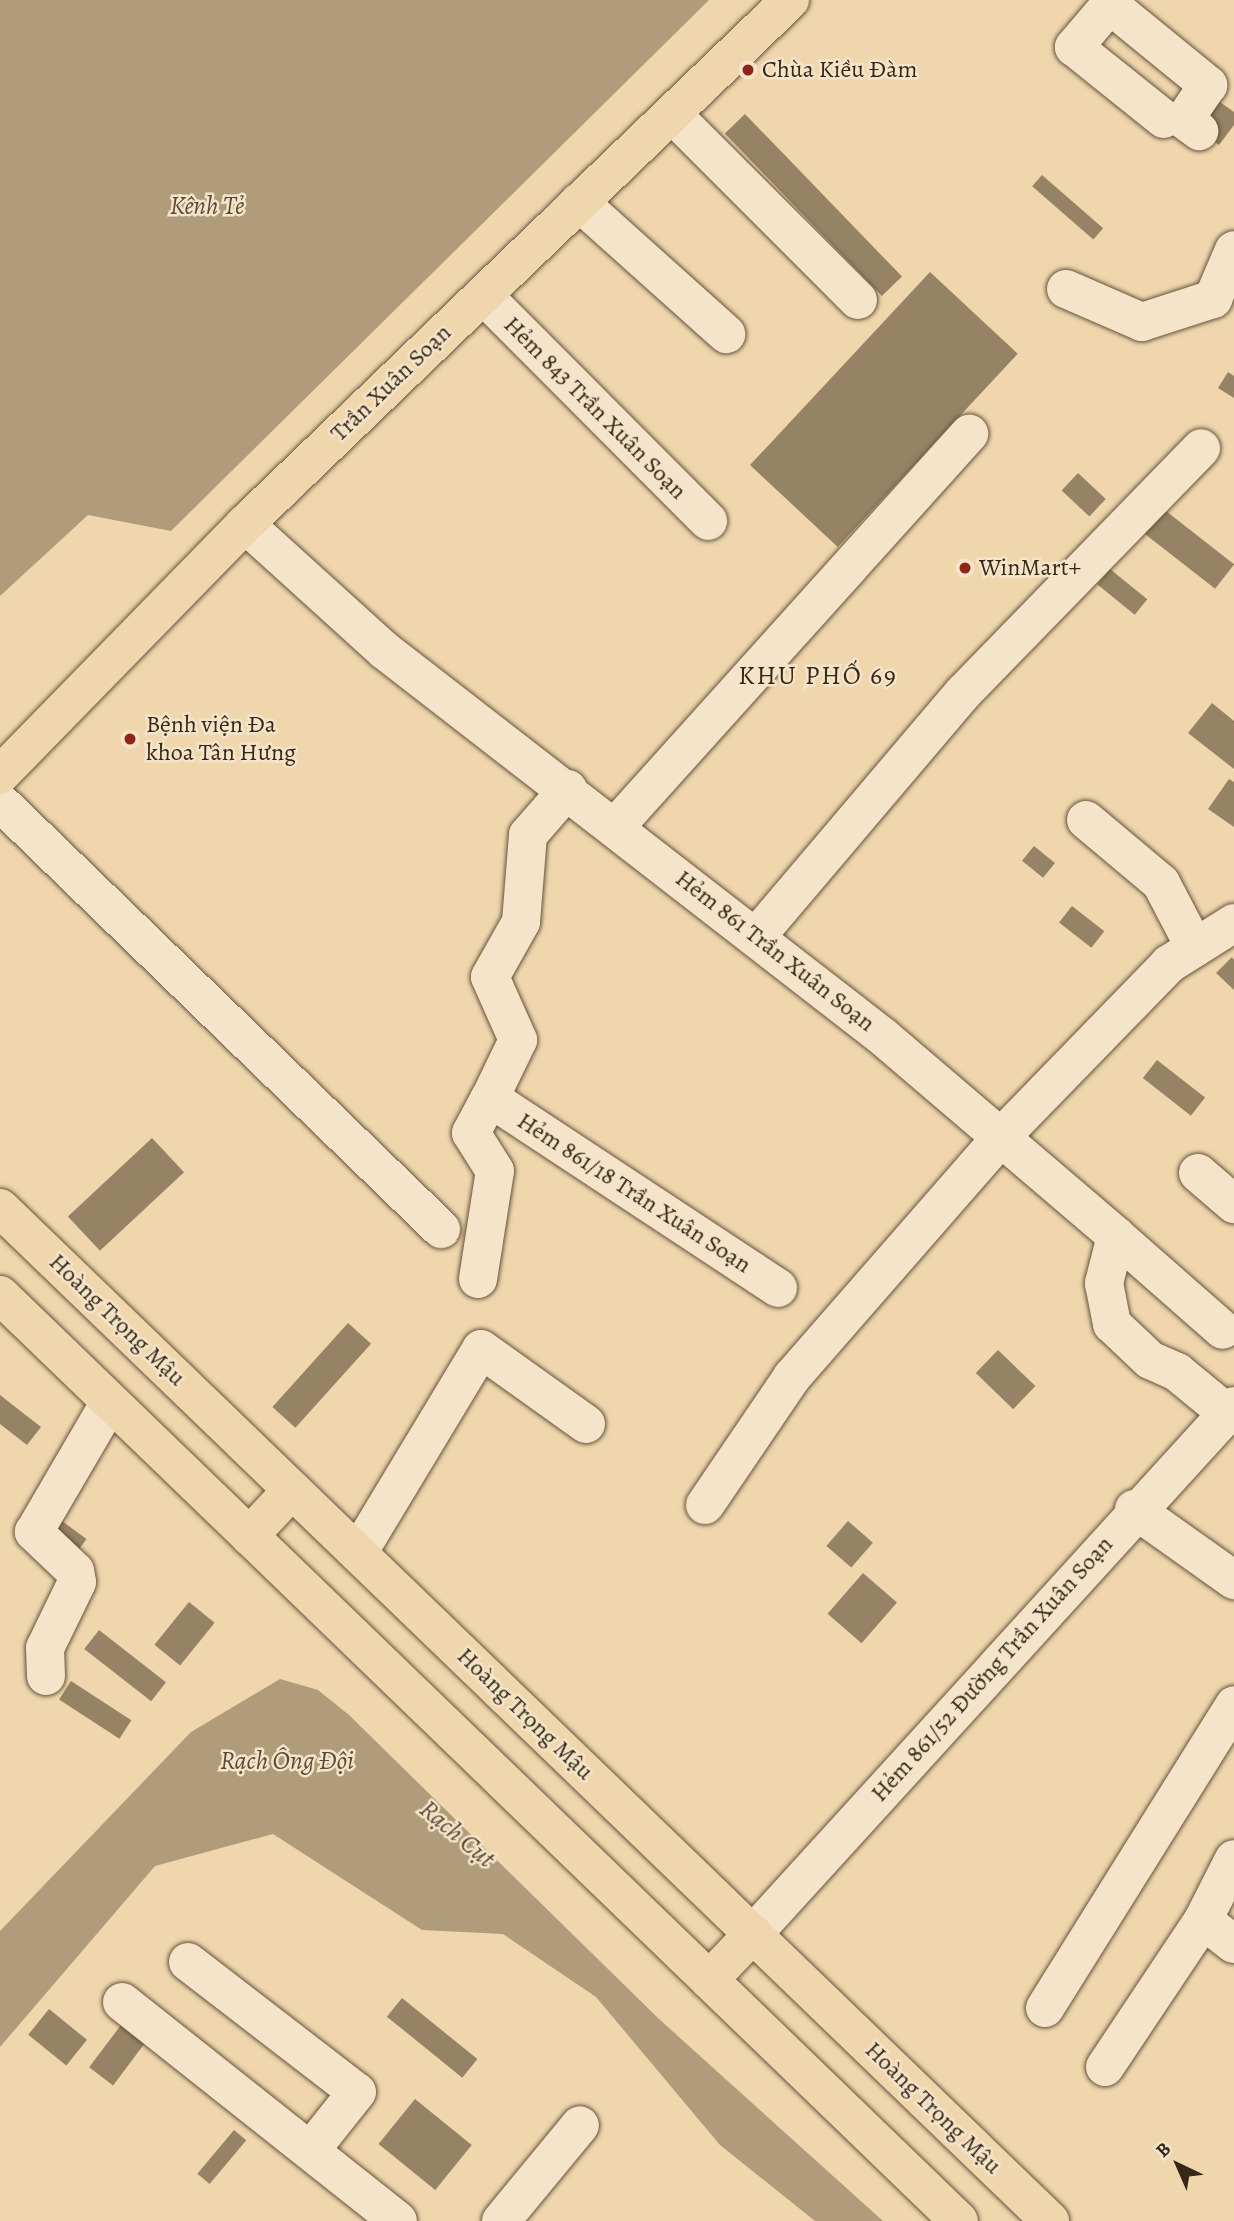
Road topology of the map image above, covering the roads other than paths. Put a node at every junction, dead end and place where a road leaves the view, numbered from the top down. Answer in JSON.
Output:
{"nodes":[{"id":1,"x":790,"y":0,"type":"edge"},
{"id":2,"x":1112,"y":2,"type":"edge"},
{"id":3,"x":672,"y":114,"type":"junction"},
{"id":4,"x":579,"y":202,"type":"junction"},
{"id":5,"x":1234,"y":250,"type":"edge"},
{"id":6,"x":1066,"y":289,"type":"dead end"},
{"id":7,"x":483,"y":295,"type":"junction"},
{"id":8,"x":858,"y":300,"type":"dead end"},
{"id":9,"x":726,"y":334,"type":"dead end"},
{"id":10,"x":969,"y":434,"type":"dead end"},
{"id":11,"x":1201,"y":447,"type":"dead end"},
{"id":12,"x":708,"y":521,"type":"dead end"},
{"id":13,"x":245,"y":524,"type":"junction"},
{"id":14,"x":0,"y":775,"type":"edge"},
{"id":15,"x":568,"y":789,"type":"junction"},
{"id":16,"x":0,"y":802,"type":"edge"},
{"id":17,"x":1086,"y":820,"type":"dead end"},
{"id":18,"x":616,"y":826,"type":"junction"},
{"id":19,"x":1234,"y":923,"type":"edge"},
{"id":20,"x":756,"y":937,"type":"junction"},
{"id":21,"x":1195,"y":948,"type":"junction"},
{"id":22,"x":490,"y":1098,"type":"junction"},
{"id":23,"x":1002,"y":1136,"type":"junction"},
{"id":24,"x":1198,"y":1173,"type":"dead end"},
{"id":25,"x":1234,"y":1204,"type":"edge"},
{"id":26,"x":0,"y":1208,"type":"edge"},
{"id":27,"x":441,"y":1228,"type":"dead end"},
{"id":28,"x":1116,"y":1236,"type":"junction"},
{"id":29,"x":478,"y":1279,"type":"dead end"},
{"id":30,"x":778,"y":1288,"type":"dead end"},
{"id":31,"x":0,"y":1295,"type":"edge"},
{"id":32,"x":1223,"y":1330,"type":"dead end"},
{"id":33,"x":110,"y":1402,"type":"junction"},
{"id":34,"x":1231,"y":1410,"type":"edge"},
{"id":35,"x":586,"y":1424,"type":"dead end"},
{"id":36,"x":292,"y":1490,"type":"junction"},
{"id":37,"x":705,"y":1505,"type":"dead end"},
{"id":38,"x":1134,"y":1509,"type":"junction"},
{"id":39,"x":249,"y":1536,"type":"junction"},
{"id":40,"x":358,"y":1553,"type":"junction"},
{"id":41,"x":1234,"y":1580,"type":"edge"},
{"id":42,"x":46,"y":1676,"type":"dead end"},
{"id":43,"x":1234,"y":1705,"type":"edge"},
{"id":44,"x":1234,"y":1859,"type":"edge"},
{"id":45,"x":1203,"y":1920,"type":"junction"},
{"id":46,"x":753,"y":1934,"type":"junction"},
{"id":47,"x":1234,"y":1944,"type":"edge"},
{"id":48,"x":188,"y":1962,"type":"dead end"},
{"id":49,"x":709,"y":1980,"type":"junction"},
{"id":50,"x":122,"y":2002,"type":"dead end"},
{"id":51,"x":1045,"y":2008,"type":"dead end"},
{"id":52,"x":1105,"y":2067,"type":"dead end"},
{"id":53,"x":580,"y":2125,"type":"dead end"},
{"id":54,"x":310,"y":2151,"type":"junction"},
{"id":55,"x":398,"y":2221,"type":"edge"},
{"id":56,"x":500,"y":2221,"type":"edge"},
{"id":57,"x":959,"y":2221,"type":"edge"},
{"id":58,"x":1050,"y":2221,"type":"edge"}],
"edges":[{"from":1,"to":3,"type":"main road","name":"Trần Xuân Soạn"},
{"from":2,"to":2,"type":"street"},
{"from":3,"to":4,"type":"main road","name":"Trần Xuân Soạn"},
{"from":3,"to":8,"type":"street"},
{"from":4,"to":7,"type":"main road","name":"Trần Xuân Soạn"},
{"from":4,"to":9,"type":"street"},
{"from":5,"to":6,"type":"street"},
{"from":7,"to":12,"type":"street","name":"Hẻm 843 Trần Xuân Soạn"},
{"from":7,"to":13,"type":"main road","name":"Trần Xuân Soạn"},
{"from":10,"to":18,"type":"street"},
{"from":11,"to":20,"type":"street"},
{"from":13,"to":14,"type":"main road","name":"Trần Xuân Soạn"},
{"from":13,"to":15,"type":"street","name":"Hẻm 861 Trần Xuân Soạn"},
{"from":15,"to":18,"type":"street","name":"Hẻm 861 Trần Xuân Soạn"},
{"from":15,"to":22,"type":"street","name":"Hẻm 861/18 Trần Xuân Soạn"},
{"from":16,"to":27,"type":"street"},
{"from":17,"to":21,"type":"street"},
{"from":18,"to":20,"type":"street","name":"Hẻm 861 Trần Xuân Soạn"},
{"from":19,"to":21,"type":"street"},
{"from":20,"to":23,"type":"street","name":"Hẻm 861 Trần Xuân Soạn"},
{"from":21,"to":23,"type":"street"},
{"from":22,"to":29,"type":"street","name":"Hẻm 861/18 Trần Xuân Soạn"},
{"from":22,"to":30,"type":"street","name":"Hẻm 861/18 Trần Xuân Soạn"},
{"from":23,"to":28,"type":"street","name":"Hẻm 861 Trần Xuân Soạn"},
{"from":23,"to":37,"type":"street"},
{"from":24,"to":25,"type":"street"},
{"from":26,"to":36,"type":"main road","name":"Hoàng Trọng Mậu"},
{"from":28,"to":32,"type":"street","name":"Hẻm 861 Trần Xuân Soạn"},
{"from":28,"to":34,"type":"street"},
{"from":31,"to":33,"type":"main road"},
{"from":33,"to":39,"type":"main road"},
{"from":33,"to":42,"type":"street"},
{"from":34,"to":38,"type":"street","name":"Hẻm 861/52 Đường Trần Xuân Soạn"},
{"from":35,"to":40,"type":"street"},
{"from":36,"to":39,"type":"main road"},
{"from":36,"to":40,"type":"main road","name":"Hoàng Trọng Mậu"},
{"from":38,"to":41,"type":"street"},
{"from":38,"to":46,"type":"street","name":"Hẻm 861/52 Đường Trần Xuân Soạn"},
{"from":39,"to":49,"type":"main road"},
{"from":40,"to":46,"type":"main road","name":"Hoàng Trọng Mậu"},
{"from":43,"to":51,"type":"street"},
{"from":44,"to":45,"type":"street"},
{"from":45,"to":47,"type":"street"},
{"from":45,"to":52,"type":"street"},
{"from":46,"to":49,"type":"main road"},
{"from":46,"to":58,"type":"main road","name":"Hoàng Trọng Mậu"},
{"from":48,"to":54,"type":"street"},
{"from":49,"to":57,"type":"main road"},
{"from":50,"to":54,"type":"street"},
{"from":53,"to":56,"type":"street"},
{"from":54,"to":55,"type":"street"}]}
